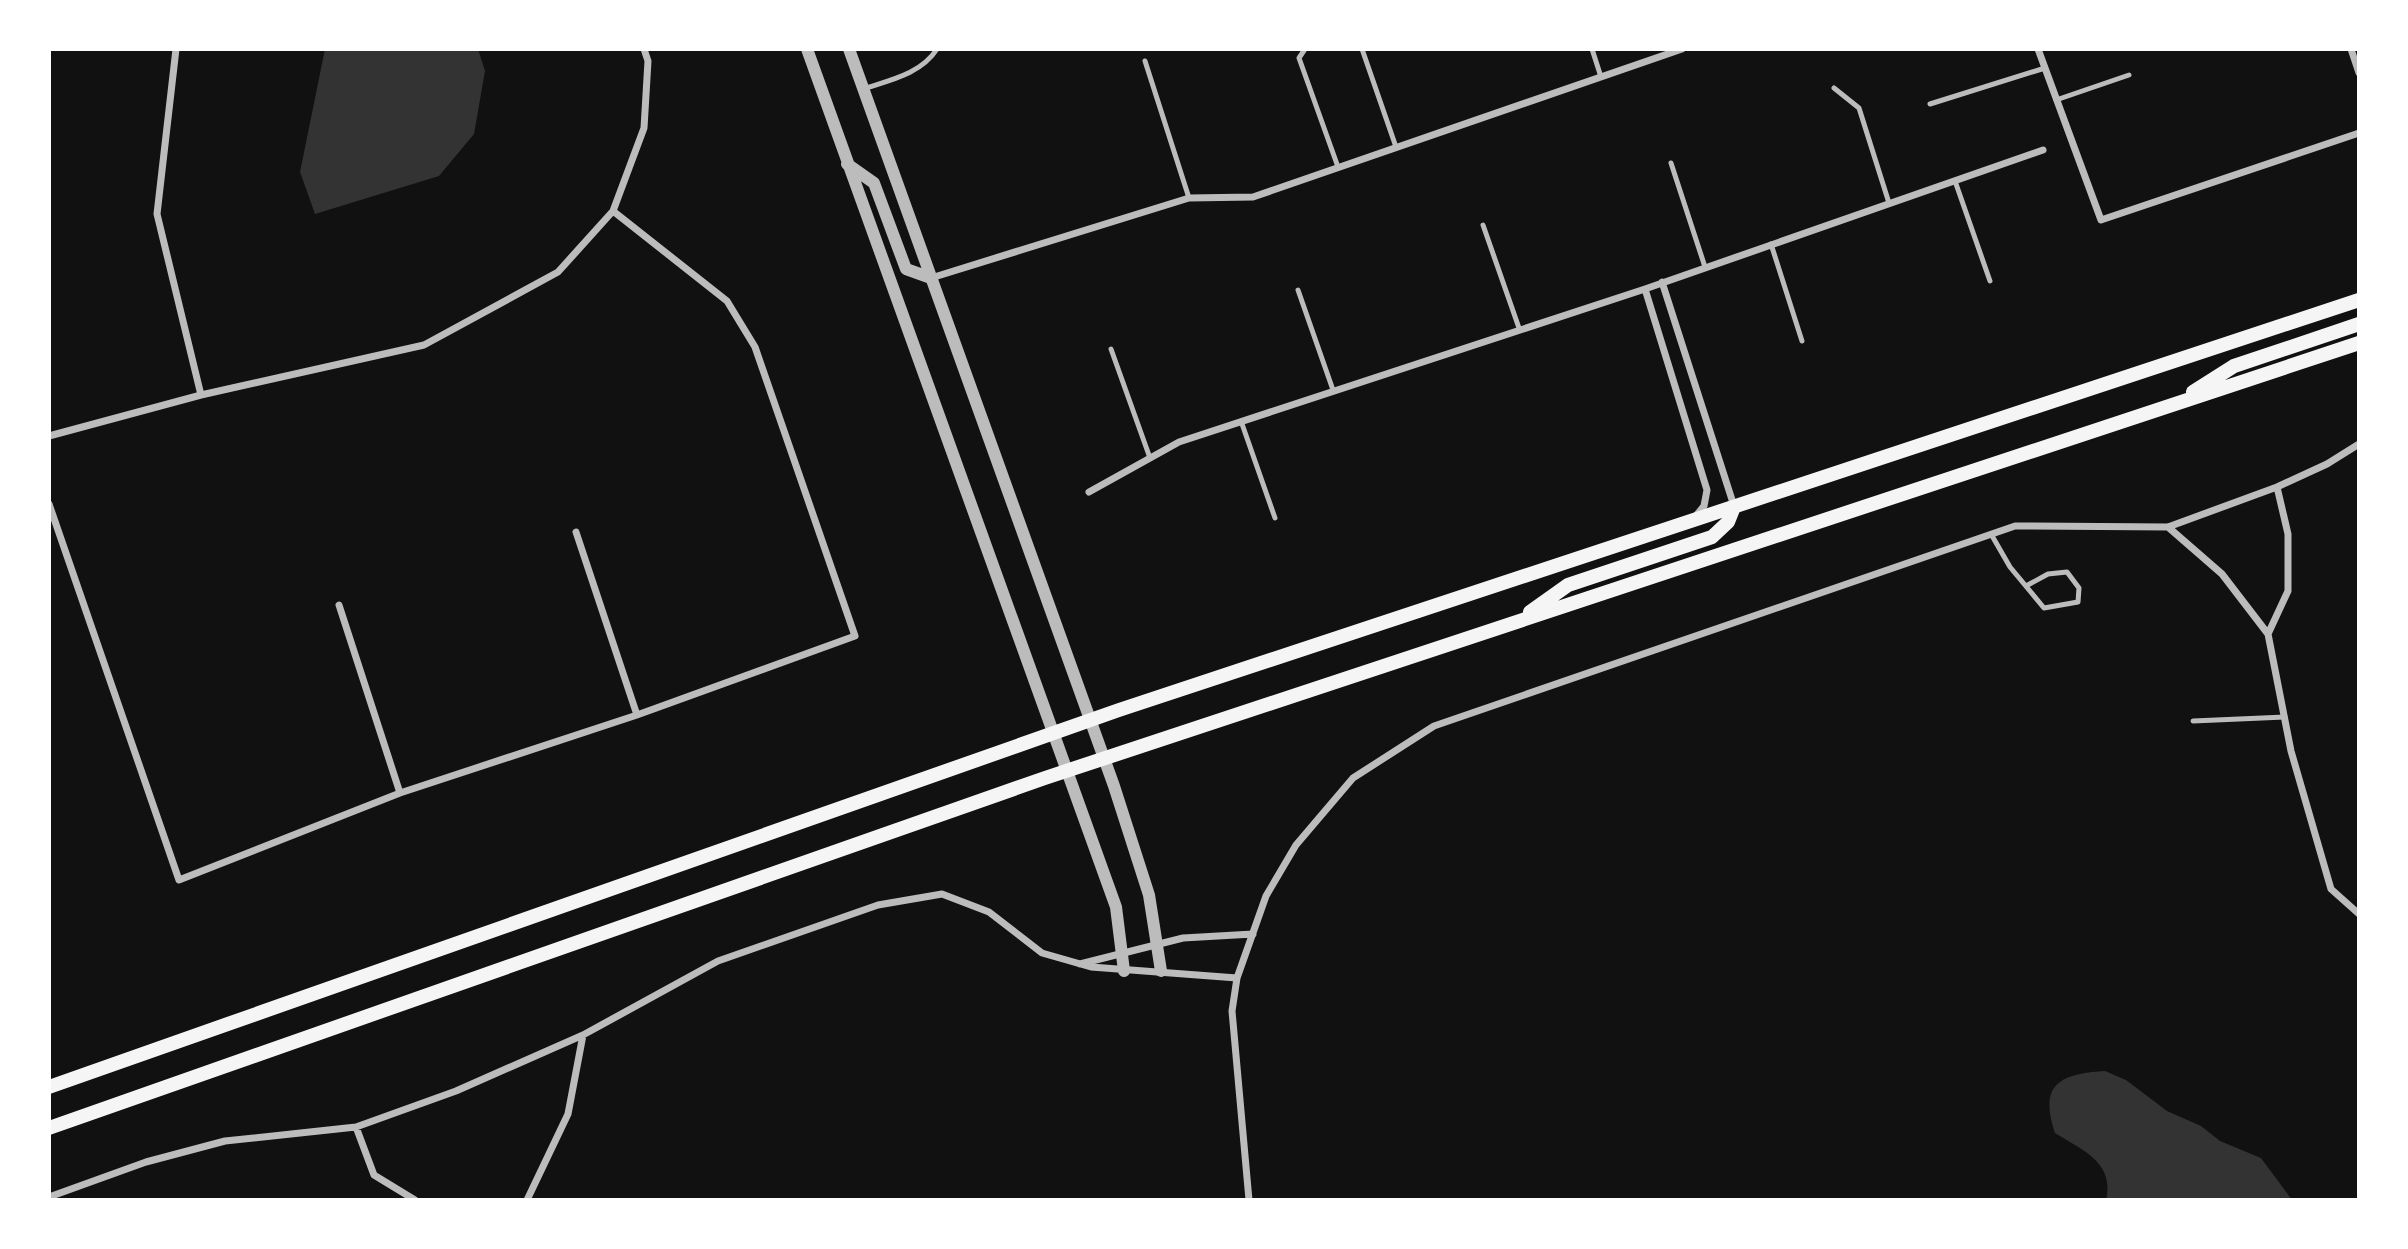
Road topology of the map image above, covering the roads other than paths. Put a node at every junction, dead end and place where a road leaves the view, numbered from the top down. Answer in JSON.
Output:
{"nodes":[{"id":1,"x":176,"y":49,"type":"edge"},
{"id":2,"x":644,"y":49,"type":"edge"},
{"id":3,"x":807,"y":49,"type":"edge"},
{"id":4,"x":849,"y":49,"type":"edge"},
{"id":5,"x":937,"y":49,"type":"edge"},
{"id":6,"x":1305,"y":49,"type":"edge"},
{"id":7,"x":1362,"y":49,"type":"edge"},
{"id":8,"x":1592,"y":49,"type":"edge"},
{"id":9,"x":1682,"y":49,"type":"edge"},
{"id":10,"x":2038,"y":49,"type":"edge"},
{"id":11,"x":2351,"y":49,"type":"edge"},
{"id":12,"x":1145,"y":61,"type":"dead end"},
{"id":13,"x":2045,"y":68,"type":"junction"},
{"id":14,"x":2359,"y":73,"type":"edge"},
{"id":15,"x":2130,"y":75,"type":"dead end"},
{"id":16,"x":1601,"y":77,"type":"junction"},
{"id":17,"x":1834,"y":88,"type":"dead end"},
{"id":18,"x":863,"y":89,"type":"junction"},
{"id":19,"x":2056,"y":100,"type":"junction"},
{"id":20,"x":1930,"y":104,"type":"dead end"},
{"id":21,"x":2359,"y":133,"type":"edge"},
{"id":22,"x":1396,"y":147,"type":"junction"},
{"id":23,"x":2043,"y":150,"type":"dead end"},
{"id":24,"x":1671,"y":163,"type":"dead end"},
{"id":25,"x":847,"y":164,"type":"junction"},
{"id":26,"x":1338,"y":167,"type":"junction"},
{"id":27,"x":1955,"y":181,"type":"junction"},
{"id":28,"x":1189,"y":198,"type":"junction"},
{"id":29,"x":1889,"y":204,"type":"junction"},
{"id":30,"x":613,"y":211,"type":"junction"},
{"id":31,"x":1483,"y":225,"type":"dead end"},
{"id":32,"x":1771,"y":244,"type":"junction"},
{"id":33,"x":1705,"y":267,"type":"junction"},
{"id":34,"x":931,"y":278,"type":"junction"},
{"id":35,"x":1990,"y":281,"type":"dead end"},
{"id":36,"x":1662,"y":282,"type":"junction"},
{"id":37,"x":1645,"y":289,"type":"junction"},
{"id":38,"x":1298,"y":290,"type":"dead end"},
{"id":39,"x":2359,"y":300,"type":"edge"},
{"id":40,"x":2359,"y":324,"type":"edge"},
{"id":41,"x":1519,"y":328,"type":"junction"},
{"id":42,"x":1802,"y":341,"type":"dead end"},
{"id":43,"x":2359,"y":343,"type":"edge"},
{"id":44,"x":1111,"y":349,"type":"dead end"},
{"id":45,"x":1333,"y":390,"type":"junction"},
{"id":46,"x":201,"y":395,"type":"junction"},
{"id":47,"x":2174,"y":404,"type":"junction"},
{"id":48,"x":1241,"y":421,"type":"junction"},
{"id":49,"x":49,"y":436,"type":"edge"},
{"id":50,"x":2359,"y":444,"type":"edge"},
{"id":51,"x":1150,"y":458,"type":"junction"},
{"id":52,"x":2277,"y":487,"type":"junction"},
{"id":53,"x":1089,"y":492,"type":"dead end"},
{"id":54,"x":49,"y":504,"type":"edge"},
{"id":55,"x":1734,"y":507,"type":"junction"},
{"id":56,"x":1275,"y":518,"type":"dead end"},
{"id":57,"x":1692,"y":521,"type":"junction"},
{"id":58,"x":2168,"y":527,"type":"junction"},
{"id":59,"x":576,"y":532,"type":"dead end"},
{"id":60,"x":1991,"y":534,"type":"junction"},
{"id":61,"x":2026,"y":586,"type":"junction"},
{"id":62,"x":339,"y":605,"type":"dead end"},
{"id":63,"x":1517,"y":621,"type":"junction"},
{"id":64,"x":2268,"y":634,"type":"junction"},
{"id":65,"x":638,"y":715,"type":"junction"},
{"id":66,"x":2284,"y":717,"type":"junction"},
{"id":67,"x":1089,"y":721,"type":"junction"},
{"id":68,"x":2193,"y":721,"type":"dead end"},
{"id":69,"x":1052,"y":734,"type":"junction"},
{"id":70,"x":1104,"y":758,"type":"junction"},
{"id":71,"x":1066,"y":771,"type":"junction"},
{"id":72,"x":400,"y":793,"type":"junction"},
{"id":73,"x":2359,"y":914,"type":"edge"},
{"id":74,"x":1253,"y":934,"type":"junction"},
{"id":75,"x":1157,"y":943,"type":"junction"},
{"id":76,"x":1122,"y":951,"type":"junction"},
{"id":77,"x":1079,"y":964,"type":"junction"},
{"id":78,"x":1124,"y":971,"type":"junction"},
{"id":79,"x":1161,"y":971,"type":"junction"},
{"id":80,"x":1237,"y":978,"type":"junction"},
{"id":81,"x":583,"y":1035,"type":"junction"},
{"id":82,"x":49,"y":1087,"type":"edge"},
{"id":83,"x":356,"y":1127,"type":"junction"},
{"id":84,"x":49,"y":1128,"type":"edge"},
{"id":85,"x":49,"y":1197,"type":"edge"},
{"id":86,"x":415,"y":1200,"type":"edge"},
{"id":87,"x":527,"y":1200,"type":"edge"},
{"id":88,"x":1249,"y":1200,"type":"edge"}],
"edges":[{"from":1,"to":46,"type":"street"},
{"from":2,"to":30,"type":"street"},
{"from":3,"to":25,"type":"street"},
{"from":4,"to":18,"type":"street"},
{"from":5,"to":18,"type":"lane"},
{"from":6,"to":26,"type":"lane"},
{"from":7,"to":22,"type":"lane"},
{"from":8,"to":16,"type":"lane"},
{"from":9,"to":16,"type":"street"},
{"from":10,"to":13,"type":"street"},
{"from":11,"to":14,"type":"street"},
{"from":12,"to":28,"type":"lane"},
{"from":13,"to":19,"type":"street"},
{"from":13,"to":20,"type":"lane"},
{"from":15,"to":19,"type":"lane"},
{"from":16,"to":22,"type":"street"},
{"from":17,"to":29,"type":"lane"},
{"from":18,"to":34,"type":"street"},
{"from":19,"to":21,"type":"street"},
{"from":22,"to":26,"type":"street"},
{"from":23,"to":27,"type":"street"},
{"from":24,"to":33,"type":"lane"},
{"from":25,"to":34,"type":"street"},
{"from":25,"to":69,"type":"street"},
{"from":26,"to":28,"type":"street"},
{"from":27,"to":29,"type":"street"},
{"from":27,"to":35,"type":"lane"},
{"from":28,"to":34,"type":"street"},
{"from":29,"to":32,"type":"street"},
{"from":30,"to":46,"type":"street"},
{"from":30,"to":65,"type":"street"},
{"from":31,"to":41,"type":"lane"},
{"from":32,"to":33,"type":"street"},
{"from":32,"to":42,"type":"lane"},
{"from":33,"to":36,"type":"street"},
{"from":34,"to":67,"type":"street"},
{"from":36,"to":37,"type":"street"},
{"from":36,"to":55,"type":"street"},
{"from":37,"to":41,"type":"street"},
{"from":37,"to":57,"type":"street"},
{"from":38,"to":45,"type":"lane"},
{"from":39,"to":55,"type":"main road"},
{"from":40,"to":47,"type":"main road"},
{"from":41,"to":45,"type":"street"},
{"from":43,"to":47,"type":"main road"},
{"from":44,"to":51,"type":"lane"},
{"from":45,"to":48,"type":"street"},
{"from":46,"to":49,"type":"street"},
{"from":47,"to":63,"type":"main road"},
{"from":48,"to":51,"type":"street"},
{"from":48,"to":56,"type":"lane"},
{"from":50,"to":52,"type":"street"},
{"from":51,"to":53,"type":"street"},
{"from":52,"to":58,"type":"street"},
{"from":52,"to":64,"type":"street"},
{"from":54,"to":72,"type":"street"},
{"from":55,"to":57,"type":"main road"},
{"from":55,"to":63,"type":"main road"},
{"from":57,"to":67,"type":"main road"},
{"from":58,"to":60,"type":"street"},
{"from":58,"to":64,"type":"street"},
{"from":59,"to":65,"type":"street"},
{"from":60,"to":61,"type":"lane"},
{"from":60,"to":74,"type":"street"},
{"from":61,"to":61,"type":"lane"},
{"from":62,"to":72,"type":"street"},
{"from":63,"to":70,"type":"main road"},
{"from":64,"to":66,"type":"street"},
{"from":65,"to":72,"type":"street"},
{"from":66,"to":68,"type":"lane"},
{"from":66,"to":73,"type":"street"},
{"from":67,"to":69,"type":"main road"},
{"from":67,"to":70,"type":"street"},
{"from":69,"to":71,"type":"street"},
{"from":69,"to":82,"type":"main road"},
{"from":70,"to":71,"type":"main road"},
{"from":70,"to":75,"type":"street"},
{"from":71,"to":76,"type":"street"},
{"from":71,"to":84,"type":"main road"},
{"from":74,"to":75,"type":"street"},
{"from":74,"to":80,"type":"street"},
{"from":75,"to":76,"type":"street"},
{"from":75,"to":79,"type":"street"},
{"from":76,"to":77,"type":"street"},
{"from":76,"to":78,"type":"street"},
{"from":77,"to":78,"type":"street"},
{"from":77,"to":81,"type":"street"},
{"from":78,"to":79,"type":"street"},
{"from":79,"to":80,"type":"street"},
{"from":80,"to":88,"type":"street"},
{"from":81,"to":83,"type":"street"},
{"from":81,"to":87,"type":"street"},
{"from":83,"to":85,"type":"street"},
{"from":83,"to":86,"type":"street"}]}
